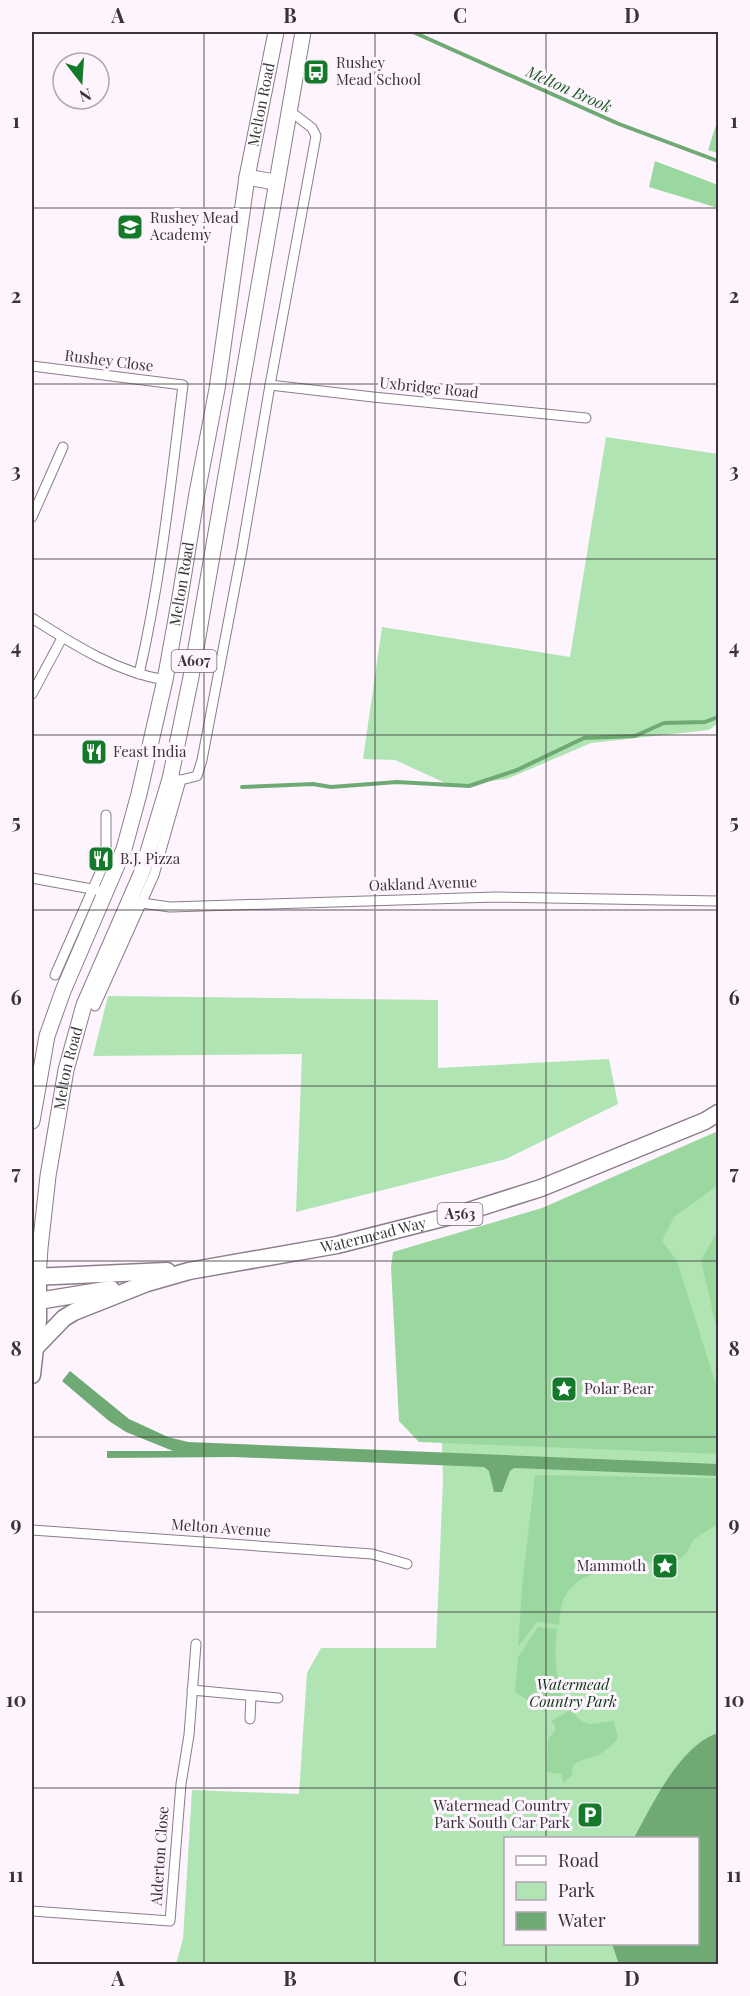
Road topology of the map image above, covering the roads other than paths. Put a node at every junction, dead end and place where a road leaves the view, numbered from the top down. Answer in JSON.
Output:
{"nodes":[{"id":1,"x":276,"y":32,"type":"edge"},
{"id":2,"x":303,"y":32,"type":"edge"},
{"id":3,"x":290,"y":111,"type":"junction"},
{"id":4,"x":247,"y":177,"type":"junction"},
{"id":5,"x":276,"y":185,"type":"junction"},
{"id":6,"x":32,"y":366,"type":"edge"},
{"id":7,"x":270,"y":385,"type":"junction"},
{"id":8,"x":586,"y":418,"type":"dead end"},
{"id":9,"x":63,"y":447,"type":"dead end"},
{"id":10,"x":32,"y":518,"type":"edge"},
{"id":11,"x":216,"y":527,"type":"junction"},
{"id":12,"x":180,"y":597,"type":"junction"},
{"id":13,"x":32,"y":618,"type":"edge"},
{"id":14,"x":62,"y":638,"type":"junction"},
{"id":15,"x":139,"y":674,"type":"junction"},
{"id":16,"x":165,"y":680,"type":"junction"},
{"id":17,"x":32,"y":693,"type":"edge"},
{"id":18,"x":176,"y":780,"type":"junction"},
{"id":19,"x":106,"y":815,"type":"dead end"},
{"id":20,"x":32,"y":878,"type":"edge"},
{"id":21,"x":99,"y":891,"type":"junction"},
{"id":22,"x":718,"y":901,"type":"edge"},
{"id":23,"x":134,"y":902,"type":"junction"},
{"id":24,"x":55,"y":975,"type":"dead end"},
{"id":25,"x":60,"y":998,"type":"junction"},
{"id":26,"x":90,"y":1005,"type":"junction"},
{"id":27,"x":718,"y":1113,"type":"edge"},
{"id":28,"x":32,"y":1121,"type":"edge"},
{"id":29,"x":189,"y":1271,"type":"junction"},
{"id":30,"x":35,"y":1277,"type":"edge"},
{"id":31,"x":147,"y":1283,"type":"junction"},
{"id":32,"x":35,"y":1302,"type":"edge"},
{"id":33,"x":36,"y":1347,"type":"junction"},
{"id":34,"x":32,"y":1375,"type":"edge"},
{"id":35,"x":32,"y":1530,"type":"edge"},
{"id":36,"x":407,"y":1564,"type":"dead end"},
{"id":37,"x":196,"y":1644,"type":"dead end"},
{"id":38,"x":192,"y":1690,"type":"junction"},
{"id":39,"x":250,"y":1696,"type":"junction"},
{"id":40,"x":278,"y":1698,"type":"dead end"},
{"id":41,"x":250,"y":1719,"type":"dead end"},
{"id":42,"x":32,"y":1911,"type":"edge"}],
"edges":[{"from":1,"to":4,"type":"main road","name":"Melton Road","number":"A607"},
{"from":2,"to":3,"type":"main road","name":"Melton Road","number":"A607"},
{"from":3,"to":5,"type":"main road","name":"Melton Road","number":"A607"},
{"from":3,"to":7,"type":"street","name":"Melton Road"},
{"from":4,"to":5,"type":"main road"},
{"from":4,"to":12,"type":"main road","name":"Melton Road","number":"A607"},
{"from":5,"to":11,"type":"main road","name":"Melton Road","number":"A607"},
{"from":6,"to":15,"type":"street","name":"Rushey Close"},
{"from":7,"to":8,"type":"street","name":"Uxbridge Road"},
{"from":7,"to":18,"type":"street","name":"Melton Road"},
{"from":9,"to":10,"type":"street"},
{"from":11,"to":12,"type":"main road"},
{"from":11,"to":18,"type":"main road","name":"Melton Road","number":"A607"},
{"from":12,"to":16,"type":"main road","name":"Melton Road","number":"A607"},
{"from":13,"to":14,"type":"street"},
{"from":14,"to":15,"type":"street"},
{"from":14,"to":17,"type":"street"},
{"from":15,"to":16,"type":"street"},
{"from":16,"to":21,"type":"main road","name":"Melton Road","number":"A607"},
{"from":18,"to":23,"type":"main road","name":"Melton Road","number":"A607"},
{"from":19,"to":21,"type":"street"},
{"from":20,"to":21,"type":"street"},
{"from":21,"to":24,"type":"street"},
{"from":21,"to":25,"type":"main road","name":"Melton Road","number":"A607"},
{"from":22,"to":23,"type":"street","name":"Oakland Avenue"},
{"from":23,"to":26,"type":"main road","name":"Melton Road","number":"A607"},
{"from":25,"to":26,"type":"main road"},
{"from":25,"to":28,"type":"main road","name":"Melton Road","number":"A607"},
{"from":26,"to":30,"type":"main road","name":"Melton Road","number":"A607"},
{"from":27,"to":29,"type":"highway","name":"Watermead Way","number":"A563"},
{"from":29,"to":30,"type":"highway","name":"Watermead Way","number":"A563"},
{"from":29,"to":31,"type":"highway","name":"Watermead Way","number":"A563"},
{"from":30,"to":32,"type":"highway","name":"Melton Road","number":"A607"},
{"from":31,"to":32,"type":"highway","name":"Watermead Way","number":"A563"},
{"from":31,"to":33,"type":"highway","name":"Watermead Way","number":"A563"},
{"from":32,"to":33,"type":"highway","name":"Melton Road","number":"A607"},
{"from":33,"to":34,"type":"highway","name":"Melton Road","number":"A607"},
{"from":35,"to":36,"type":"street","name":"Melton Avenue"},
{"from":37,"to":38,"type":"street","name":"Alderton Close"},
{"from":38,"to":39,"type":"street"},
{"from":38,"to":42,"type":"street","name":"Alderton Close"},
{"from":39,"to":40,"type":"street"},
{"from":39,"to":41,"type":"street"}]}
